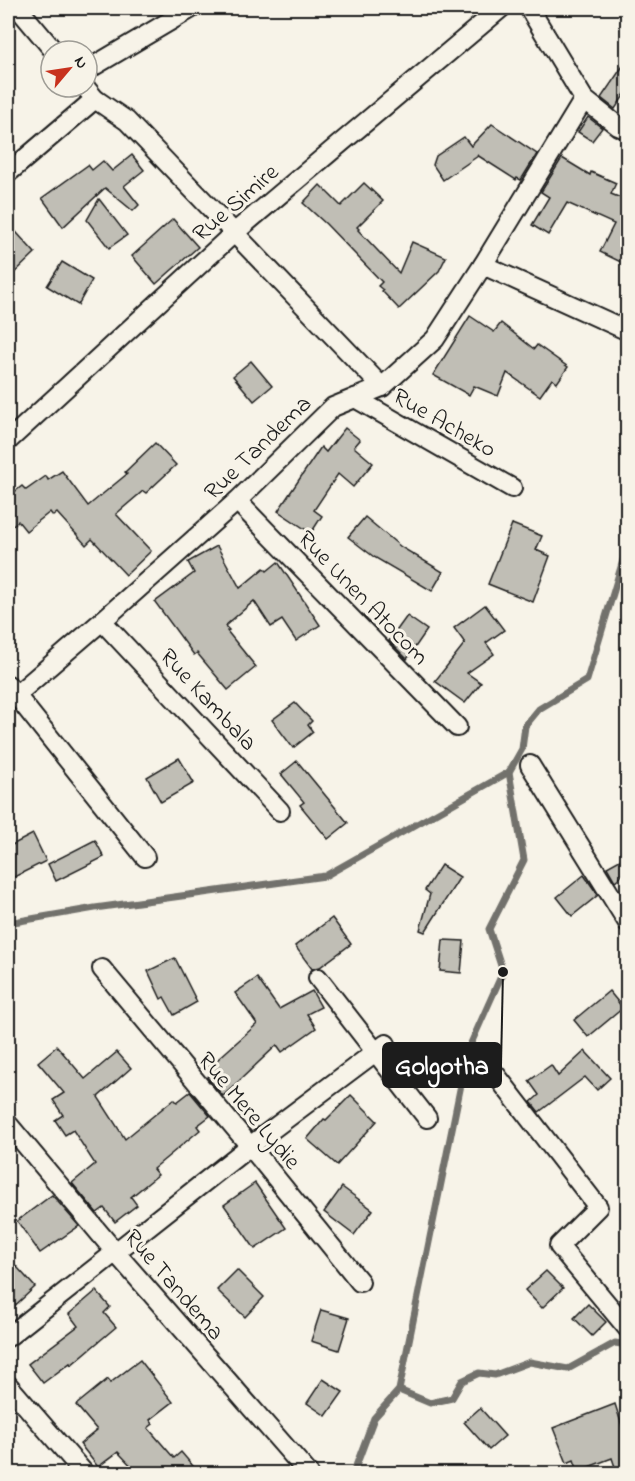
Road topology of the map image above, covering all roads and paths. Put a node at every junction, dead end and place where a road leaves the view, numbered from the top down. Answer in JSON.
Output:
{"nodes":[{"id":1,"x":18,"y":8,"type":"edge"},
{"id":2,"x":192,"y":8,"type":"edge"},
{"id":3,"x":501,"y":8,"type":"edge"},
{"id":4,"x":529,"y":8,"type":"edge"},
{"id":5,"x":44,"y":39,"type":"edge"},
{"id":6,"x":99,"y":63,"type":"edge"},
{"id":7,"x":84,"y":99,"type":"edge"},
{"id":8,"x":98,"y":99,"type":"edge"},
{"id":9,"x":584,"y":99,"type":"junction"},
{"id":10,"x":624,"y":125,"type":"edge"},
{"id":11,"x":8,"y":173,"type":"edge"},
{"id":12,"x":234,"y":233,"type":"junction"},
{"id":13,"x":483,"y":265,"type":"junction"},
{"id":14,"x":627,"y":331,"type":"edge"},
{"id":15,"x":382,"y":387,"type":"junction"},
{"id":16,"x":355,"y":398,"type":"junction"},
{"id":17,"x":8,"y":441,"type":"edge"},
{"id":18,"x":512,"y":488,"type":"dead end"},
{"id":19,"x":237,"y":501,"type":"junction"},
{"id":20,"x":102,"y":621,"type":"junction"},
{"id":21,"x":12,"y":690,"type":"edge"},
{"id":22,"x":457,"y":727,"type":"dead end"},
{"id":23,"x":530,"y":765,"type":"dead end"},
{"id":24,"x":280,"y":811,"type":"dead end"},
{"id":25,"x":145,"y":857,"type":"dead end"},
{"id":26,"x":627,"y":922,"type":"edge"},
{"id":27,"x":102,"y":969,"type":"dead end"},
{"id":28,"x":318,"y":978,"type":"dead end"},
{"id":29,"x":380,"y":1048,"type":"junction"},
{"id":30,"x":496,"y":1075,"type":"dead end"},
{"id":31,"x":427,"y":1118,"type":"dead end"},
{"id":32,"x":8,"y":1124,"type":"edge"},
{"id":33,"x":250,"y":1146,"type":"junction"},
{"id":34,"x":116,"y":1252,"type":"junction"},
{"id":35,"x":360,"y":1282,"type":"dead end"},
{"id":36,"x":627,"y":1329,"type":"edge"},
{"id":37,"x":8,"y":1337,"type":"edge"},
{"id":38,"x":8,"y":1384,"type":"edge"},
{"id":39,"x":85,"y":1473,"type":"edge"},
{"id":40,"x":309,"y":1473,"type":"edge"}],
"edges":[{"from":1,"to":5,"type":"street"},
{"from":2,"to":6,"type":"street"},
{"from":3,"to":12,"type":"street","name":"Rue Simire"},
{"from":4,"to":9,"type":"street"},
{"from":7,"to":11,"type":"street"},
{"from":8,"to":12,"type":"street"},
{"from":9,"to":10,"type":"street"},
{"from":9,"to":13,"type":"street","name":"Rue Tandema"},
{"from":12,"to":15,"type":"street"},
{"from":12,"to":17,"type":"street","name":"Rue Simire"},
{"from":13,"to":14,"type":"street"},
{"from":13,"to":15,"type":"street","name":"Rue Tandema"},
{"from":15,"to":16,"type":"street","name":"Rue Tandema"},
{"from":16,"to":18,"type":"street","name":"Rue Acheko"},
{"from":16,"to":19,"type":"street","name":"Rue Tandema"},
{"from":19,"to":20,"type":"street","name":"Rue Tandema"},
{"from":19,"to":22,"type":"street","name":"Rue Unen Atocom"},
{"from":20,"to":21,"type":"street","name":"Rue Tandema"},
{"from":20,"to":24,"type":"street","name":"Rue Kambala"},
{"from":21,"to":25,"type":"street"},
{"from":23,"to":26,"type":"street"},
{"from":27,"to":33,"type":"street","name":"Rue Mere Lydie"},
{"from":28,"to":29,"type":"street"},
{"from":29,"to":31,"type":"street"},
{"from":29,"to":33,"type":"street"},
{"from":30,"to":36,"type":"street"},
{"from":32,"to":34,"type":"street","name":"Rue Tandema"},
{"from":33,"to":34,"type":"street"},
{"from":33,"to":35,"type":"street","name":"Rue Mere Lydie"},
{"from":34,"to":37,"type":"street"},
{"from":34,"to":40,"type":"street","name":"Rue Tandema"},
{"from":38,"to":39,"type":"street"}]}
